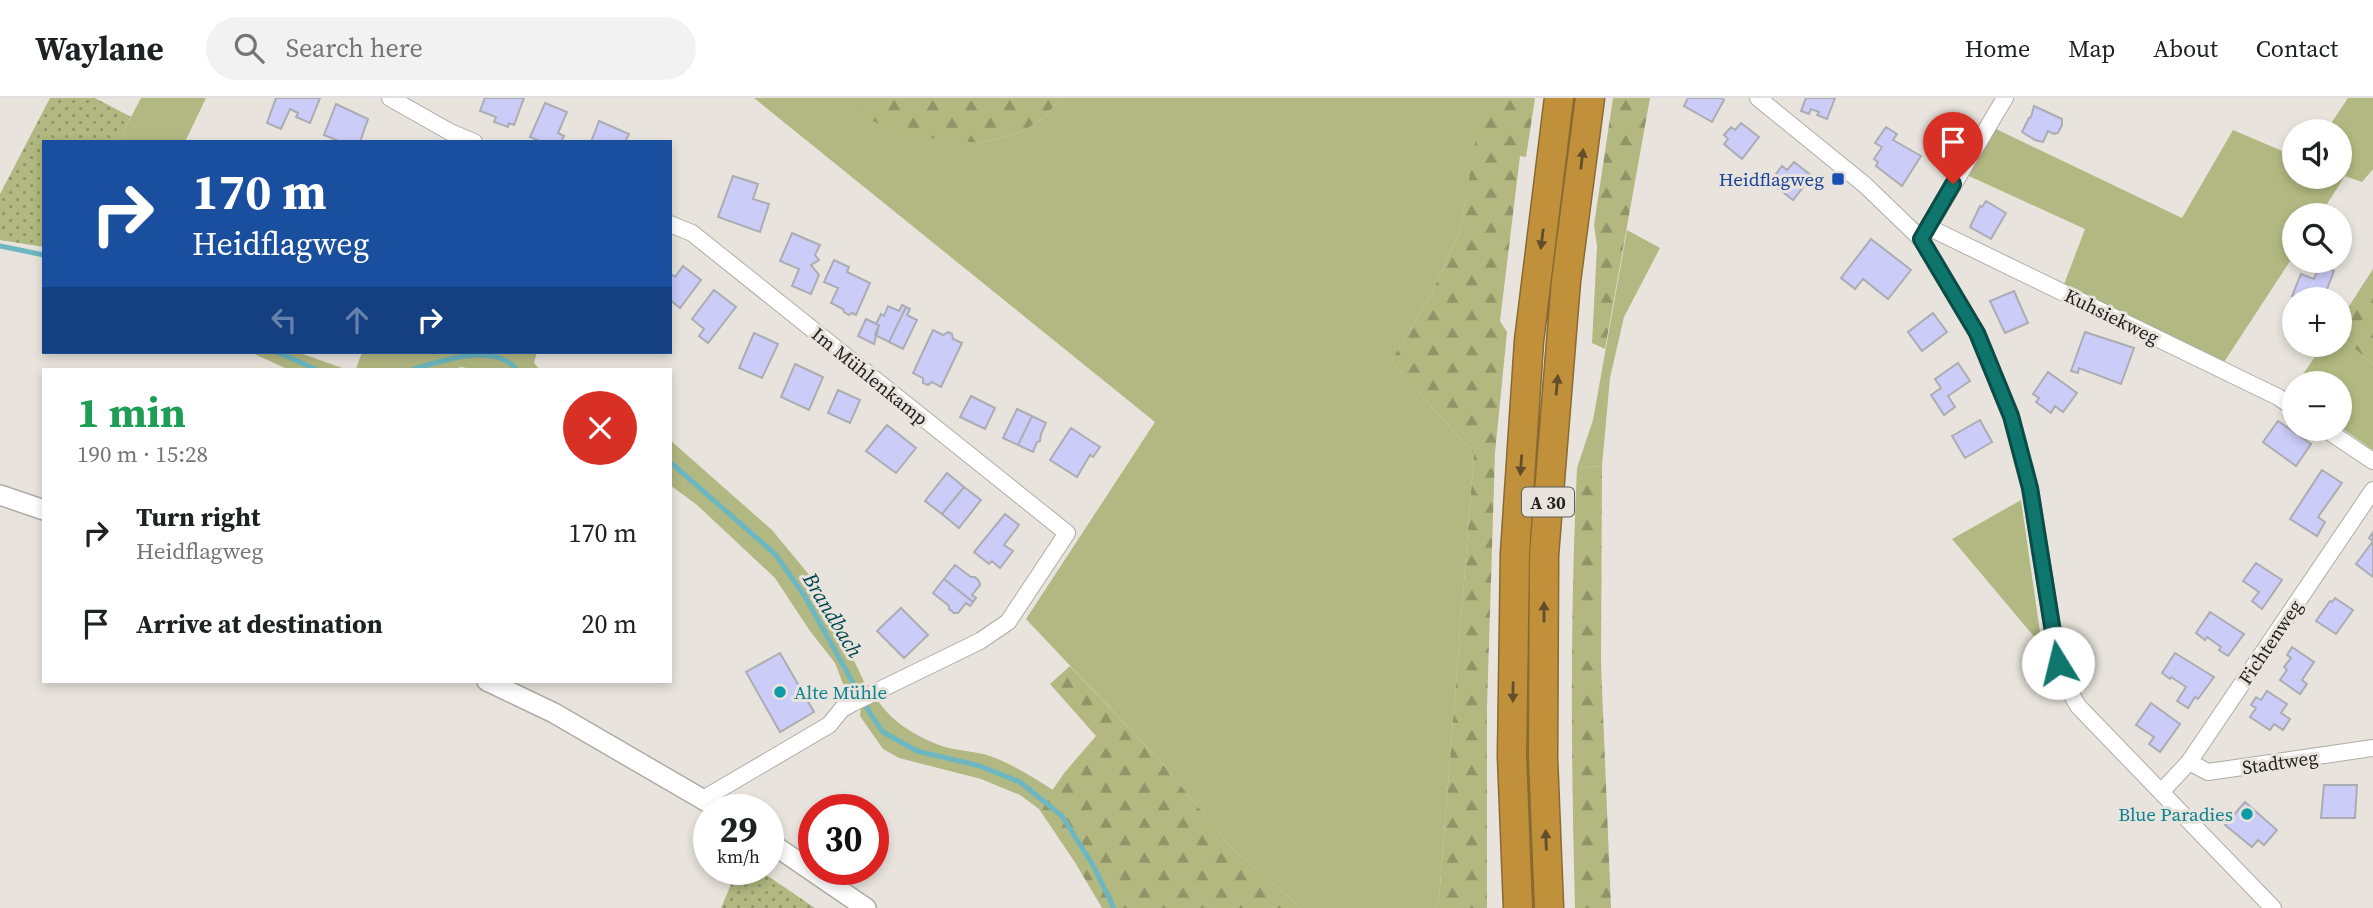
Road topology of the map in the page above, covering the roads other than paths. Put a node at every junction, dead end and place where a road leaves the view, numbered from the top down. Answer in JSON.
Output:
{"nodes":[{"id":1,"x":390,"y":98,"type":"edge"},
{"id":2,"x":1559,"y":98,"type":"edge"},
{"id":3,"x":1590,"y":98,"type":"edge"},
{"id":4,"x":1758,"y":98,"type":"edge"},
{"id":5,"x":2005,"y":98,"type":"edge"},
{"id":6,"x":469,"y":140,"type":"edge"},
{"id":7,"x":672,"y":225,"type":"edge"},
{"id":8,"x":1924,"y":233,"type":"junction"},
{"id":9,"x":2282,"y":400,"type":"edge"},
{"id":10,"x":2343,"y":441,"type":"edge"},
{"id":11,"x":2373,"y":461,"type":"edge"},
{"id":12,"x":2373,"y":490,"type":"edge"},
{"id":13,"x":0,"y":495,"type":"edge"},
{"id":14,"x":42,"y":509,"type":"edge"},
{"id":15,"x":491,"y":683,"type":"edge"},
{"id":16,"x":2373,"y":748,"type":"edge"},
{"id":17,"x":2189,"y":762,"type":"junction"},
{"id":18,"x":2162,"y":791,"type":"junction"},
{"id":19,"x":694,"y":794,"type":"edge"},
{"id":20,"x":711,"y":794,"type":"edge"},
{"id":21,"x":784,"y":852,"type":"edge"},
{"id":22,"x":866,"y":908,"type":"edge"},
{"id":23,"x":1518,"y":908,"type":"edge"},
{"id":24,"x":1549,"y":908,"type":"edge"},
{"id":25,"x":2273,"y":908,"type":"edge"}],
"edges":[{"from":1,"to":6,"type":"street"},
{"from":2,"to":23,"type":"highway","number":"A 30","one_way":true},
{"from":24,"to":3,"type":"highway","number":"A 30","one_way":true},
{"from":4,"to":8,"type":"street"},
{"from":5,"to":8,"type":"street"},
{"from":7,"to":20,"type":"street","name":"Im Mühlenkamp"},
{"from":8,"to":9,"type":"street","name":"Kuhsiekweg"},
{"from":8,"to":18,"type":"street"},
{"from":10,"to":11,"type":"street"},
{"from":12,"to":17,"type":"street","name":"Fichtenweg"},
{"from":13,"to":14,"type":"street"},
{"from":15,"to":19,"type":"street"},
{"from":16,"to":17,"type":"street","name":"Stadtweg"},
{"from":17,"to":18,"type":"street","name":"Fichtenweg"},
{"from":18,"to":25,"type":"street"},
{"from":21,"to":22,"type":"street"}]}
